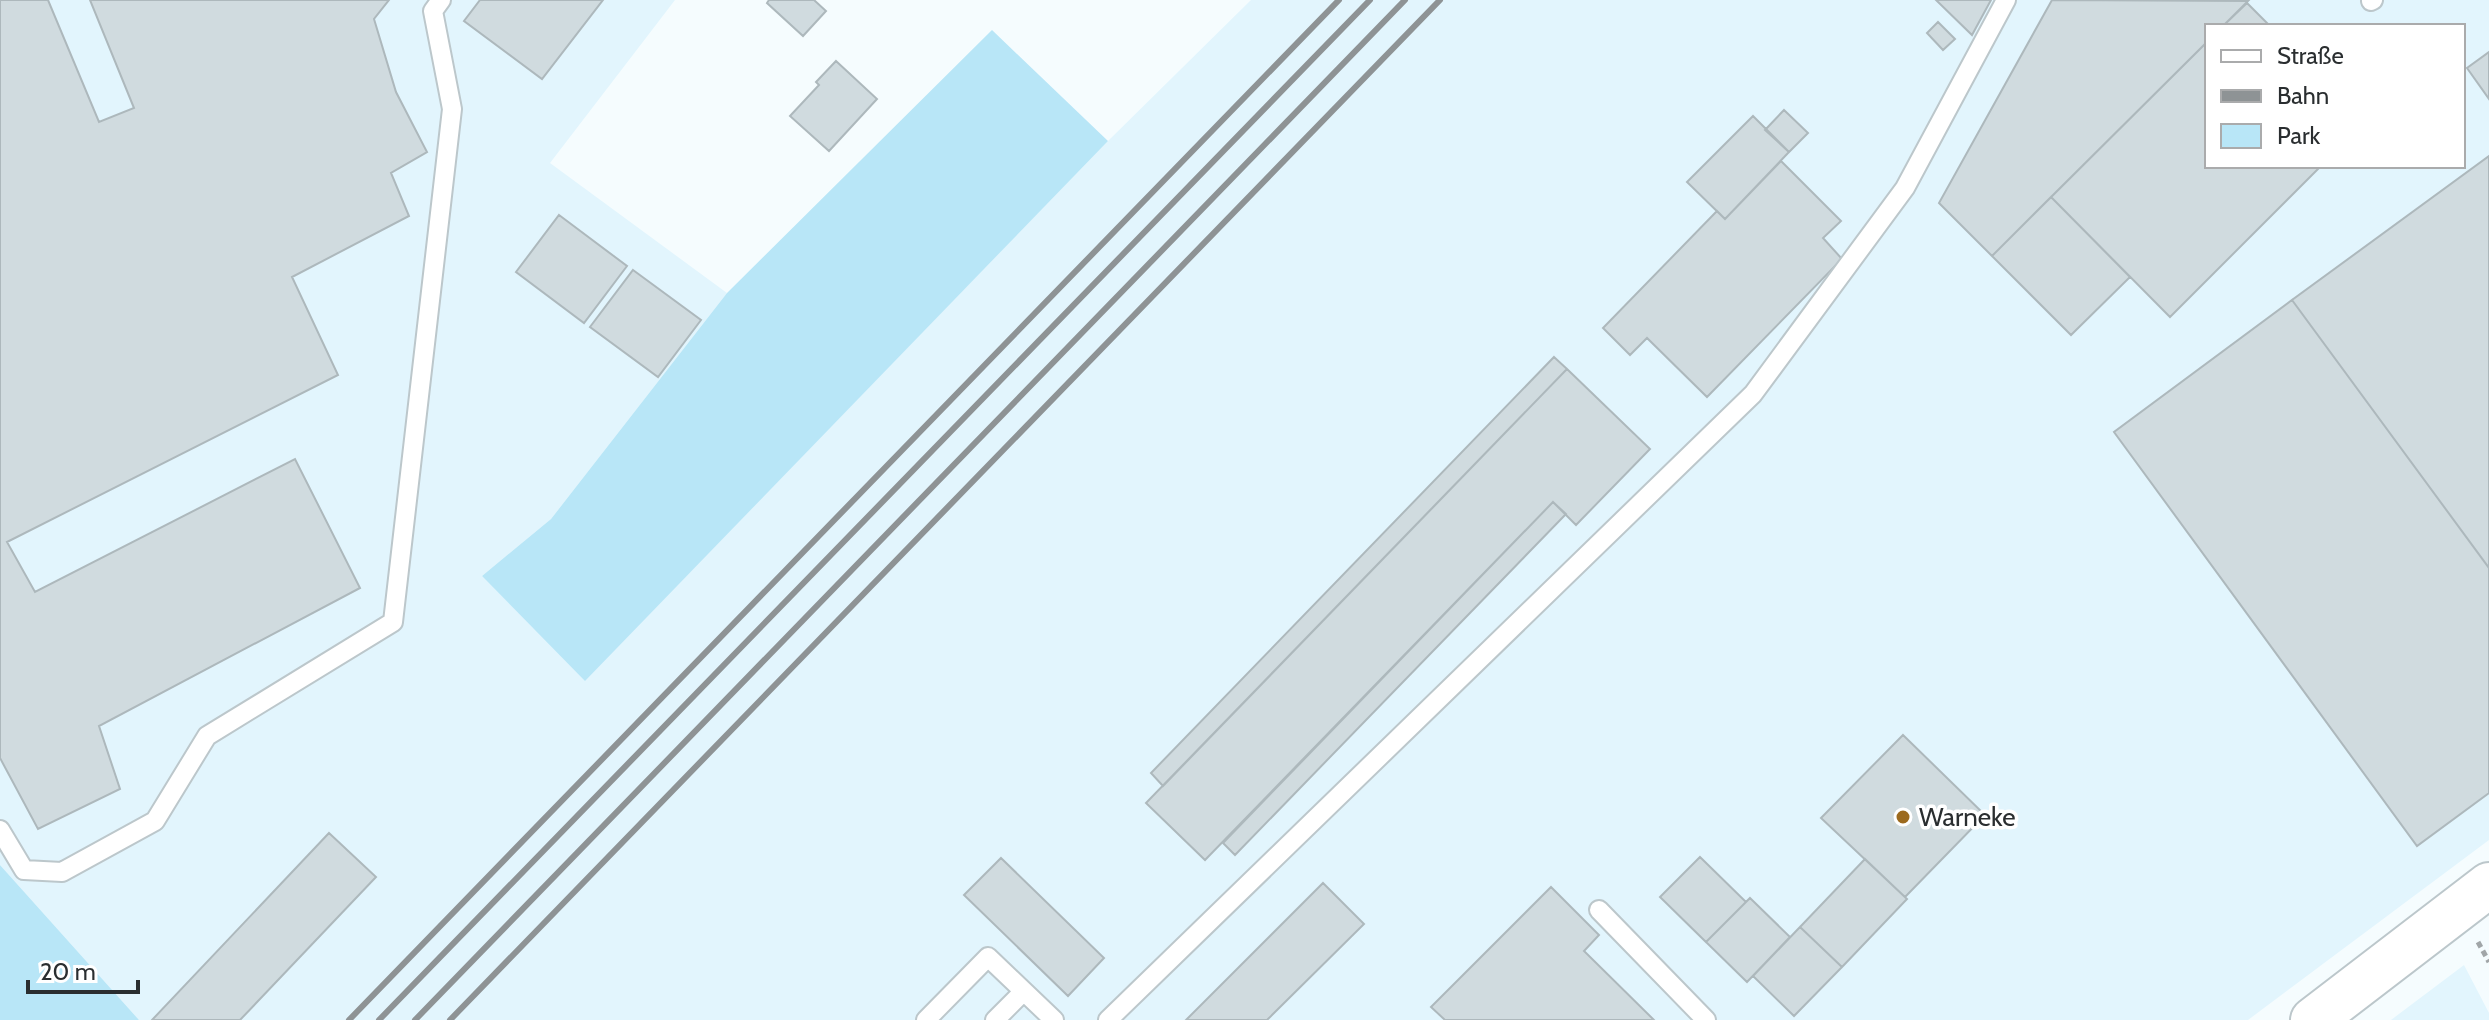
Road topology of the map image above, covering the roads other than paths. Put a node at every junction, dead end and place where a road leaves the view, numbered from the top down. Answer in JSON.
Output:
{"nodes":[{"id":1,"x":441,"y":0,"type":"edge"},
{"id":2,"x":2006,"y":0,"type":"edge"},
{"id":3,"x":0,"y":830,"type":"edge"},
{"id":4,"x":2489,"y":885,"type":"edge"},
{"id":5,"x":1599,"y":910,"type":"dead end"},
{"id":6,"x":1023,"y":992,"type":"junction"},
{"id":7,"x":926,"y":1020,"type":"edge"},
{"id":8,"x":995,"y":1020,"type":"edge"},
{"id":9,"x":1054,"y":1020,"type":"edge"},
{"id":10,"x":1108,"y":1020,"type":"edge"},
{"id":11,"x":1706,"y":1020,"type":"edge"},
{"id":12,"x":2313,"y":1020,"type":"edge"}],
"edges":[{"from":1,"to":3,"type":"lane"},
{"from":2,"to":10,"type":"lane"},
{"from":4,"to":12,"type":"main road"},
{"from":5,"to":11,"type":"lane"},
{"from":6,"to":7,"type":"lane"},
{"from":6,"to":8,"type":"lane"},
{"from":6,"to":9,"type":"lane"}]}
